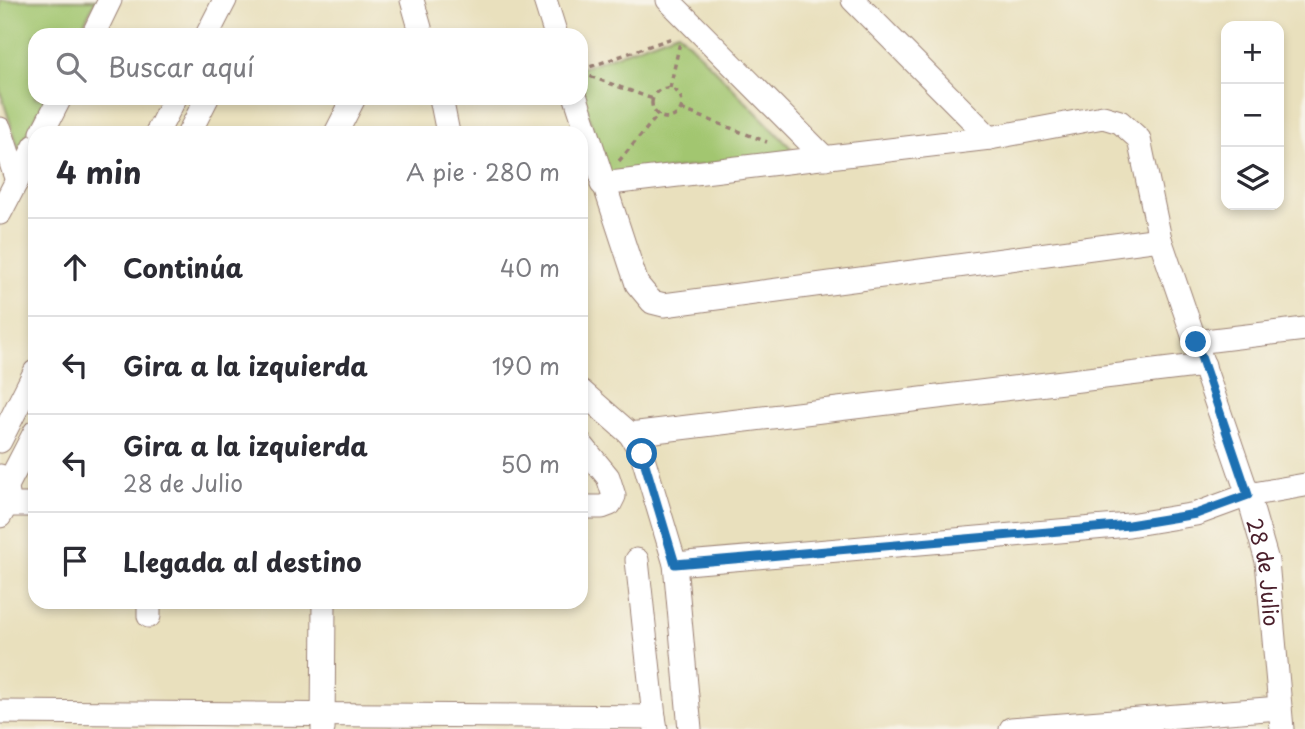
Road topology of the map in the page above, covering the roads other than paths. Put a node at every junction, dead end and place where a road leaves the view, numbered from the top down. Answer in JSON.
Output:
{"nodes":[{"id":1,"x":110,"y":0,"type":"edge"},
{"id":2,"x":225,"y":0,"type":"edge"},
{"id":3,"x":412,"y":0,"type":"edge"},
{"id":4,"x":545,"y":0,"type":"edge"},
{"id":5,"x":668,"y":0,"type":"edge"},
{"id":6,"x":853,"y":0,"type":"edge"},
{"id":7,"x":96,"y":28,"type":"edge"},
{"id":8,"x":211,"y":28,"type":"edge"},
{"id":9,"x":420,"y":28,"type":"edge"},
{"id":10,"x":554,"y":28,"type":"edge"},
{"id":11,"x":56,"y":105,"type":"edge"},
{"id":12,"x":171,"y":105,"type":"edge"},
{"id":13,"x":203,"y":105,"type":"edge"},
{"id":14,"x":350,"y":105,"type":"edge"},
{"id":15,"x":442,"y":105,"type":"edge"},
{"id":16,"x":578,"y":105,"type":"edge"},
{"id":17,"x":46,"y":126,"type":"edge"},
{"id":18,"x":161,"y":126,"type":"edge"},
{"id":19,"x":193,"y":126,"type":"edge"},
{"id":20,"x":339,"y":126,"type":"edge"},
{"id":21,"x":447,"y":126,"type":"edge"},
{"id":22,"x":585,"y":126,"type":"edge"},
{"id":23,"x":0,"y":129,"type":"edge"},
{"id":24,"x":588,"y":136,"type":"edge"},
{"id":25,"x":990,"y":138,"type":"junction"},
{"id":26,"x":825,"y":158,"type":"junction"},
{"id":27,"x":28,"y":160,"type":"edge"},
{"id":28,"x":17,"y":181,"type":"junction"},
{"id":29,"x":603,"y":184,"type":"junction"},
{"id":30,"x":0,"y":213,"type":"edge"},
{"id":31,"x":1160,"y":239,"type":"junction"},
{"id":32,"x":1305,"y":329,"type":"edge"},
{"id":33,"x":1196,"y":342,"type":"junction"},
{"id":34,"x":1204,"y":365,"type":"junction"},
{"id":35,"x":28,"y":386,"type":"edge"},
{"id":36,"x":588,"y":397,"type":"edge"},
{"id":37,"x":630,"y":434,"type":"junction"},
{"id":38,"x":0,"y":441,"type":"edge"},
{"id":39,"x":28,"y":446,"type":"edge"},
{"id":40,"x":588,"y":453,"type":"edge"},
{"id":41,"x":1305,"y":485,"type":"edge"},
{"id":42,"x":1248,"y":495,"type":"junction"},
{"id":43,"x":4,"y":496,"type":"edge"},
{"id":44,"x":28,"y":503,"type":"edge"},
{"id":45,"x":588,"y":507,"type":"edge"},
{"id":46,"x":637,"y":560,"type":"dead end"},
{"id":47,"x":675,"y":564,"type":"junction"},
{"id":48,"x":324,"y":609,"type":"edge"},
{"id":49,"x":0,"y":712,"type":"edge"},
{"id":50,"x":0,"y":718,"type":"edge"},
{"id":51,"x":1281,"y":719,"type":"edge"},
{"id":52,"x":323,"y":721,"type":"edge"},
{"id":53,"x":655,"y":723,"type":"edge"},
{"id":54,"x":2,"y":729,"type":"edge"},
{"id":55,"x":690,"y":729,"type":"edge"},
{"id":56,"x":1011,"y":729,"type":"edge"}],
"edges":[{"from":1,"to":7,"type":"street"},
{"from":2,"to":8,"type":"street"},
{"from":3,"to":9,"type":"street"},
{"from":4,"to":10,"type":"street"},
{"from":5,"to":26,"type":"street"},
{"from":6,"to":25,"type":"street"},
{"from":11,"to":17,"type":"street"},
{"from":12,"to":18,"type":"street"},
{"from":13,"to":19,"type":"street"},
{"from":14,"to":20,"type":"street"},
{"from":15,"to":21,"type":"street"},
{"from":16,"to":22,"type":"street"},
{"from":23,"to":28,"type":"street"},
{"from":24,"to":29,"type":"street"},
{"from":25,"to":26,"type":"street"},
{"from":25,"to":31,"type":"street","name":"28 de Julio"},
{"from":26,"to":29,"type":"street"},
{"from":27,"to":28,"type":"street"},
{"from":28,"to":30,"type":"street"},
{"from":29,"to":31,"type":"street"},
{"from":31,"to":33,"type":"street","name":"28 de Julio"},
{"from":32,"to":33,"type":"street"},
{"from":33,"to":34,"type":"street","name":"28 de Julio"},
{"from":34,"to":37,"type":"street"},
{"from":34,"to":42,"type":"street","name":"28 de Julio"},
{"from":35,"to":38,"type":"street"},
{"from":36,"to":37,"type":"street"},
{"from":37,"to":47,"type":"street"},
{"from":39,"to":43,"type":"street"},
{"from":40,"to":45,"type":"street"},
{"from":41,"to":42,"type":"street"},
{"from":42,"to":47,"type":"street"},
{"from":42,"to":51,"type":"street","name":"28 de Julio"},
{"from":43,"to":44,"type":"street"},
{"from":46,"to":53,"type":"street"},
{"from":47,"to":55,"type":"street"},
{"from":48,"to":52,"type":"street"},
{"from":49,"to":52,"type":"street"},
{"from":50,"to":54,"type":"street"},
{"from":51,"to":56,"type":"street"},
{"from":52,"to":53,"type":"street"}]}
